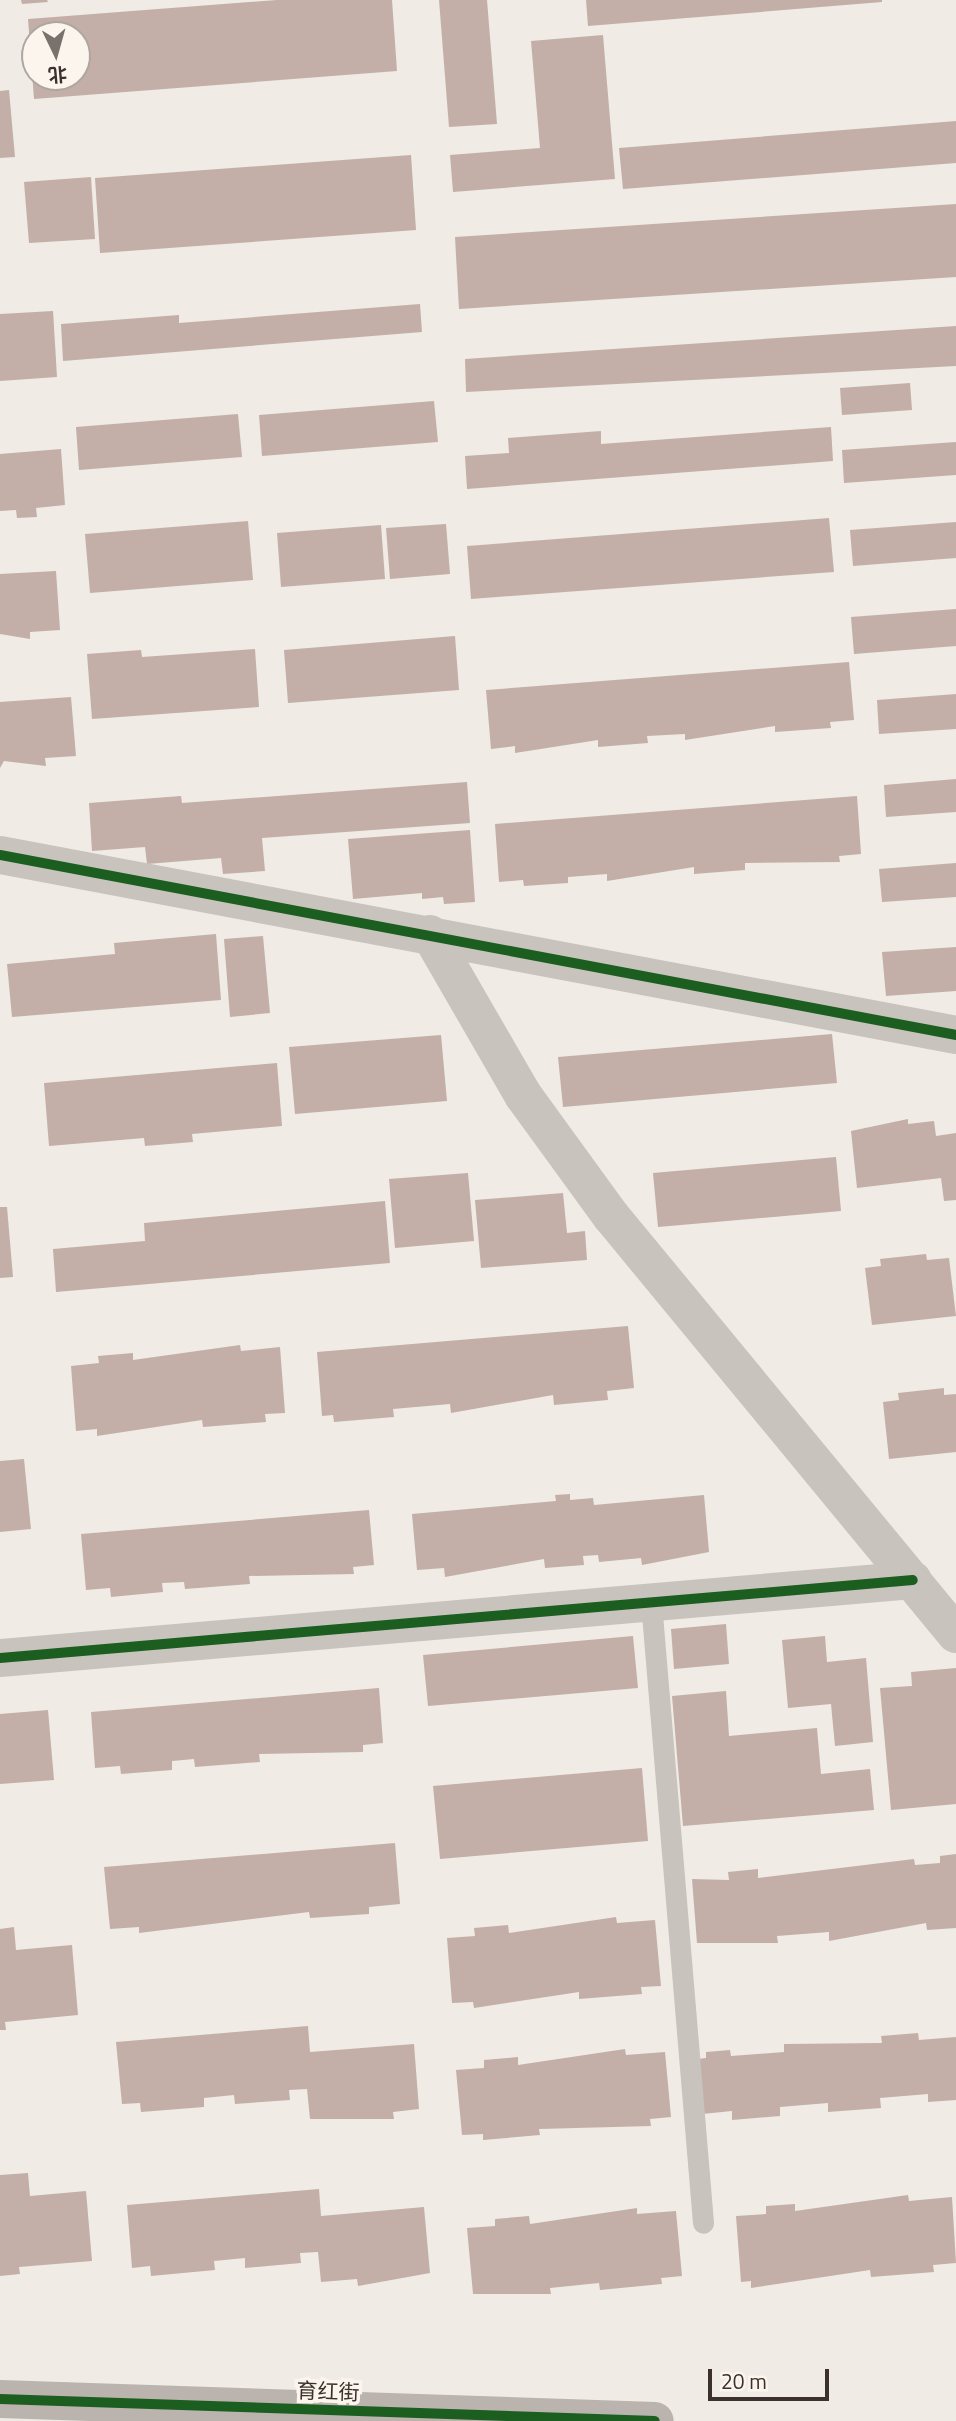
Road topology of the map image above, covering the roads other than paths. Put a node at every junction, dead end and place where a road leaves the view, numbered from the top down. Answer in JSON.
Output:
{"nodes":[{"id":1,"x":0,"y":855,"type":"edge"},
{"id":2,"x":430,"y":934,"type":"junction"},
{"id":3,"x":956,"y":1035,"type":"edge"},
{"id":4,"x":913,"y":1580,"type":"junction"},
{"id":5,"x":651,"y":1602,"type":"junction"},
{"id":6,"x":956,"y":1634,"type":"edge"},
{"id":7,"x":0,"y":1658,"type":"edge"},
{"id":8,"x":703,"y":2223,"type":"dead end"},
{"id":9,"x":0,"y":2399,"type":"edge"},
{"id":10,"x":654,"y":2421,"type":"edge"}],
"edges":[{"from":1,"to":2,"type":"street"},
{"from":2,"to":3,"type":"street"},
{"from":2,"to":4,"type":"street"},
{"from":4,"to":5,"type":"street"},
{"from":4,"to":6,"type":"street"},
{"from":5,"to":7,"type":"street"},
{"from":5,"to":8,"type":"lane"},
{"from":9,"to":10,"type":"street","name":"育红街"}]}
